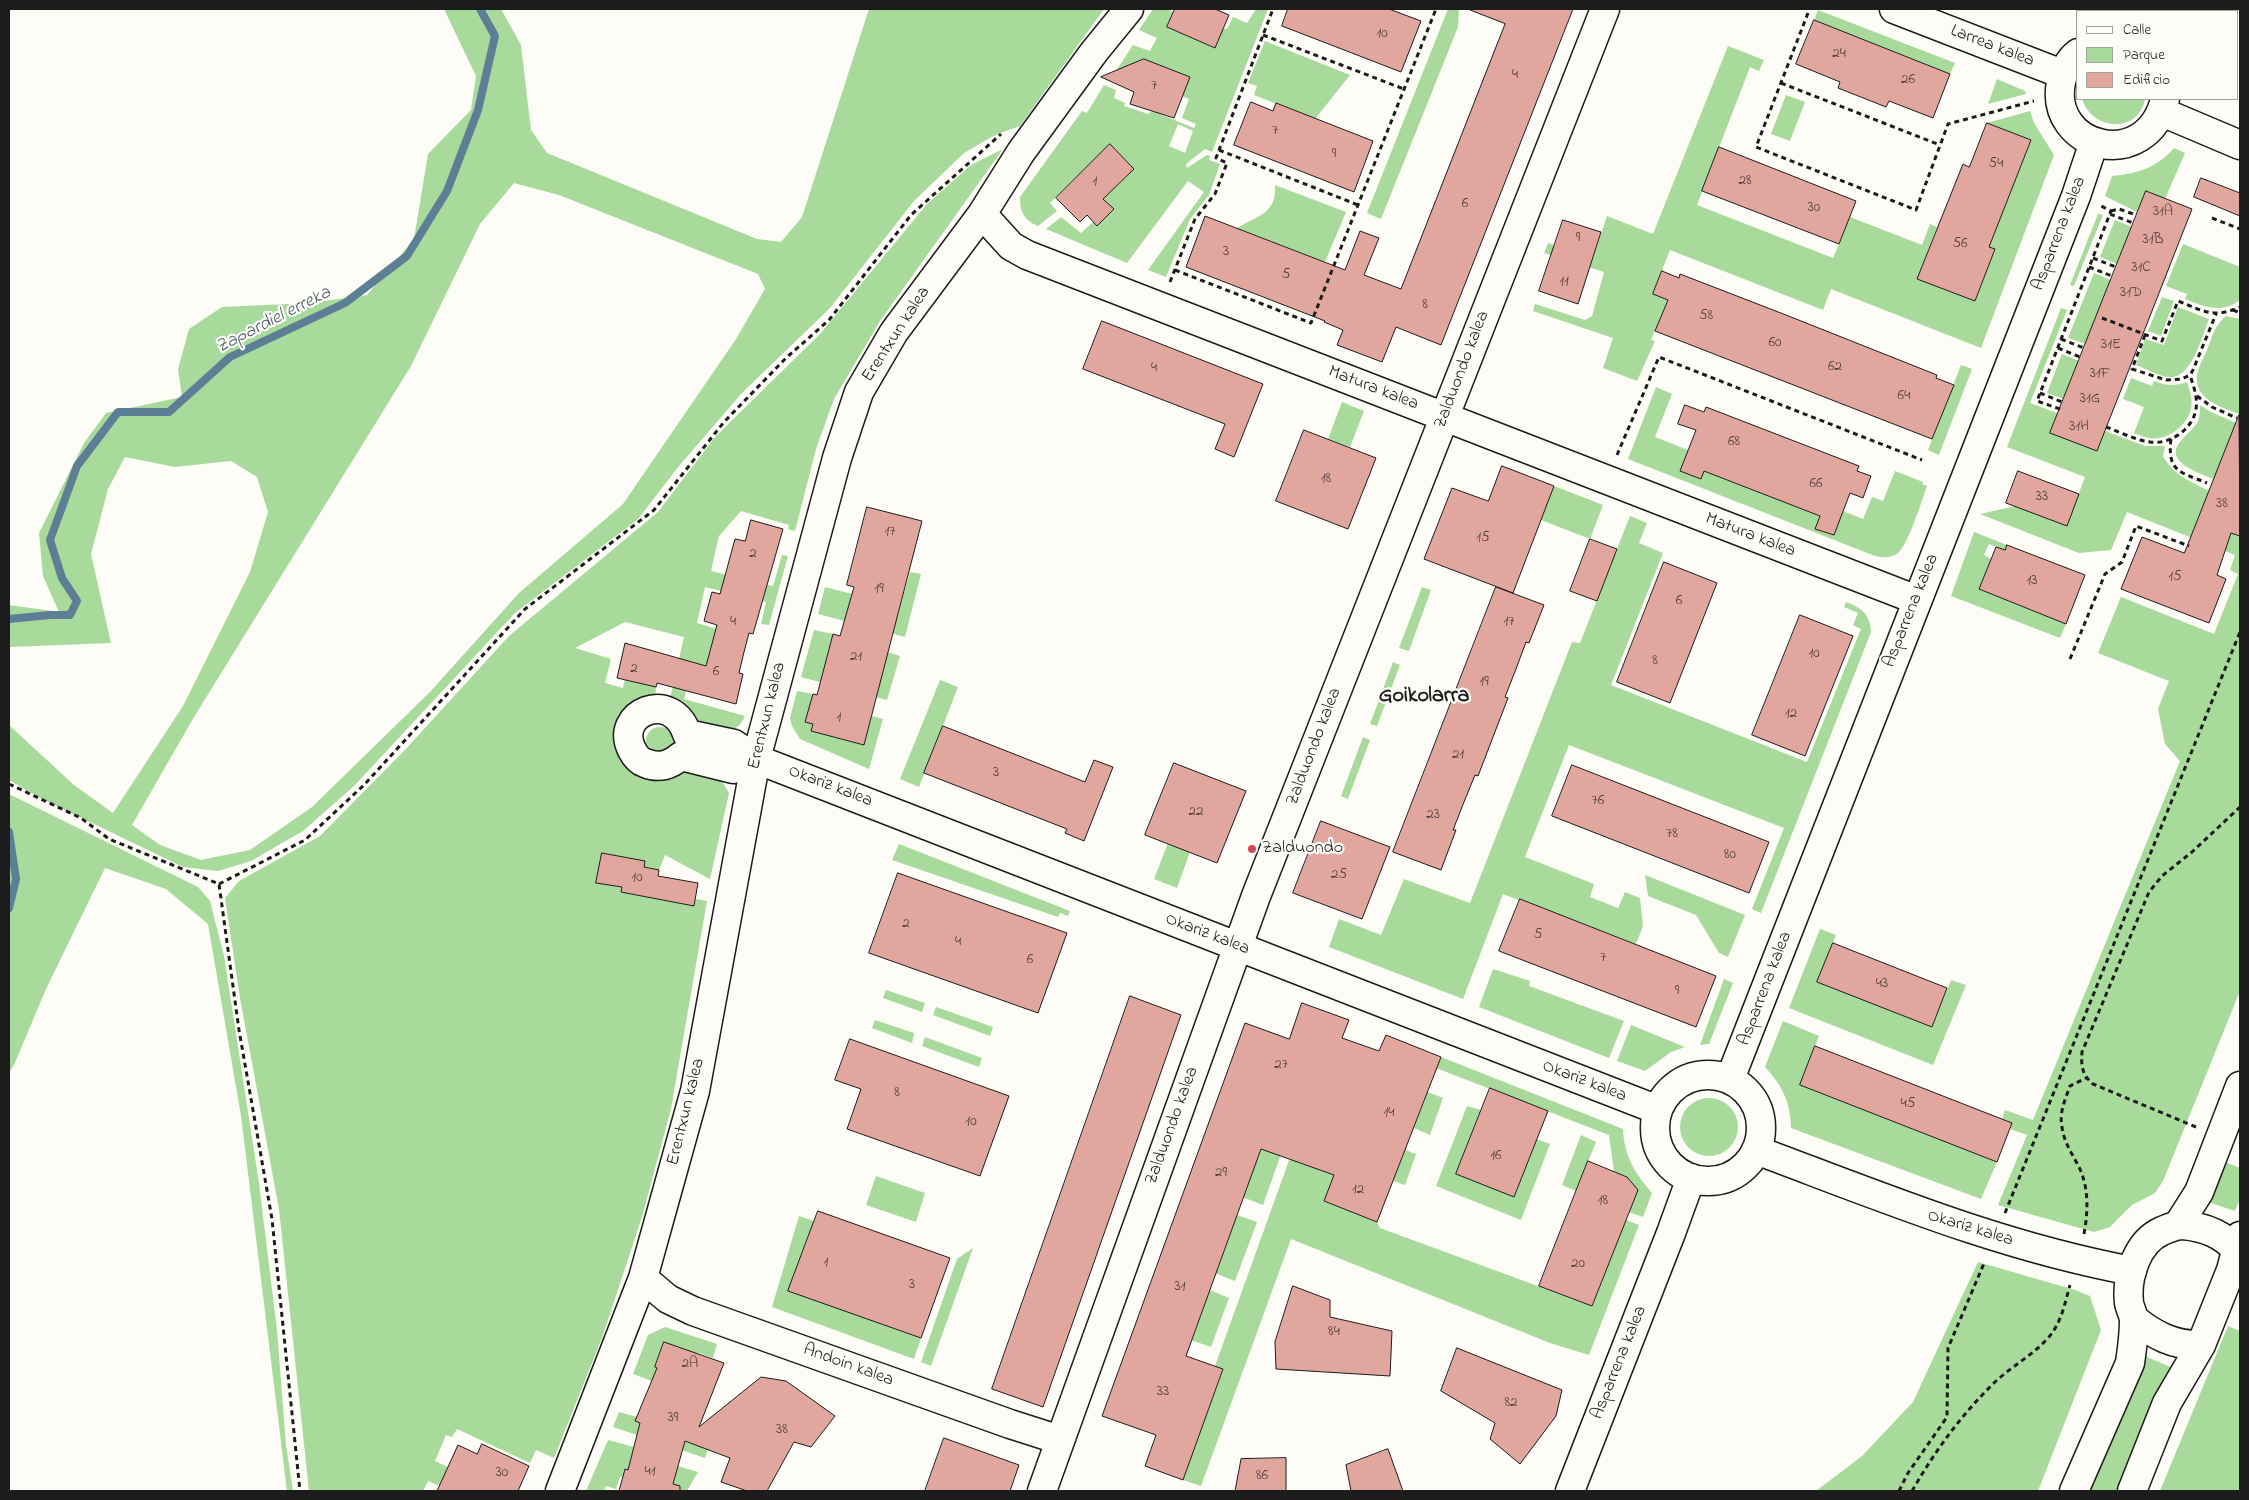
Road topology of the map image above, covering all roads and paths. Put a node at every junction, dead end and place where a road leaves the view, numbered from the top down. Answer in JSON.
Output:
{"nodes":[{"id":1,"x":1129,"y":9,"type":"edge"},
{"id":2,"x":1274,"y":9,"type":"edge"},
{"id":3,"x":1436,"y":9,"type":"edge"},
{"id":4,"x":1604,"y":9,"type":"edge"},
{"id":5,"x":1894,"y":9,"type":"edge"},
{"id":6,"x":1808,"y":13,"type":"dead end"},
{"id":7,"x":1263,"y":35,"type":"junction"},
{"id":8,"x":2070,"y":64,"type":"edge"},
{"id":9,"x":1781,"y":83,"type":"junction"},
{"id":10,"x":1404,"y":89,"type":"junction"},
{"id":11,"x":2037,"y":100,"type":"dead end"},
{"id":12,"x":2163,"y":105,"type":"edge"},
{"id":13,"x":1005,"y":132,"type":"dead end"},
{"id":14,"x":2094,"y":142,"type":"junction"},
{"id":15,"x":1940,"y":145,"type":"junction"},
{"id":16,"x":2240,"y":145,"type":"edge"},
{"id":17,"x":1219,"y":150,"type":"junction"},
{"id":18,"x":2094,"y":202,"type":"dead end"},
{"id":19,"x":1358,"y":205,"type":"junction"},
{"id":20,"x":2111,"y":213,"type":"junction"},
{"id":21,"x":982,"y":214,"type":"junction"},
{"id":22,"x":2136,"y":215,"type":"dead end"},
{"id":23,"x":2212,"y":218,"type":"dead end"},
{"id":24,"x":2133,"y":223,"type":"dead end"},
{"id":25,"x":2240,"y":229,"type":"edge"},
{"id":26,"x":2093,"y":258,"type":"junction"},
{"id":27,"x":2089,"y":267,"type":"junction"},
{"id":28,"x":2116,"y":267,"type":"dead end"},
{"id":29,"x":1175,"y":270,"type":"junction"},
{"id":30,"x":2112,"y":276,"type":"dead end"},
{"id":31,"x":1168,"y":287,"type":"dead end"},
{"id":32,"x":2240,"y":307,"type":"edge"},
{"id":33,"x":2233,"y":310,"type":"junction"},
{"id":34,"x":2240,"y":313,"type":"edge"},
{"id":35,"x":2216,"y":314,"type":"junction"},
{"id":36,"x":2102,"y":318,"type":"dead end"},
{"id":37,"x":2145,"y":334,"type":"junction"},
{"id":38,"x":2061,"y":339,"type":"junction"},
{"id":39,"x":2058,"y":348,"type":"junction"},
{"id":40,"x":2084,"y":348,"type":"dead end"},
{"id":41,"x":2080,"y":357,"type":"dead end"},
{"id":42,"x":2190,"y":374,"type":"junction"},
{"id":43,"x":2040,"y":394,"type":"junction"},
{"id":44,"x":2196,"y":395,"type":"junction"},
{"id":45,"x":2062,"y":402,"type":"dead end"},
{"id":46,"x":2060,"y":409,"type":"dead end"},
{"id":47,"x":1444,"y":417,"type":"junction"},
{"id":48,"x":2238,"y":418,"type":"dead end"},
{"id":49,"x":2106,"y":427,"type":"dead end"},
{"id":50,"x":2171,"y":439,"type":"junction"},
{"id":51,"x":1615,"y":460,"type":"dead end"},
{"id":52,"x":1922,"y":460,"type":"dead end"},
{"id":53,"x":2207,"y":483,"type":"dead end"},
{"id":54,"x":2189,"y":546,"type":"dead end"},
{"id":55,"x":1917,"y":600,"type":"junction"},
{"id":56,"x":2240,"y":632,"type":"edge"},
{"id":57,"x":2070,"y":659,"type":"dead end"},
{"id":58,"x":756,"y":759,"type":"junction"},
{"id":59,"x":9,"y":784,"type":"edge"},
{"id":60,"x":2240,"y":807,"type":"edge"},
{"id":61,"x":218,"y":884,"type":"junction"},
{"id":62,"x":1238,"y":946,"type":"junction"},
{"id":63,"x":2086,"y":1078,"type":"junction"},
{"id":64,"x":1730,"y":1079,"type":"junction"},
{"id":65,"x":2240,"y":1086,"type":"edge"},
{"id":66,"x":1658,"y":1110,"type":"junction"},
{"id":67,"x":2196,"y":1127,"type":"dead end"},
{"id":68,"x":1756,"y":1150,"type":"junction"},
{"id":69,"x":1691,"y":1178,"type":"junction"},
{"id":70,"x":2005,"y":1214,"type":"dead end"},
{"id":71,"x":2178,"y":1225,"type":"junction"},
{"id":72,"x":2239,"y":1243,"type":"edge"},
{"id":73,"x":1988,"y":1255,"type":"dead end"},
{"id":74,"x":2076,"y":1261,"type":"junction"},
{"id":75,"x":2132,"y":1271,"type":"junction"},
{"id":76,"x":643,"y":1278,"type":"junction"},
{"id":77,"x":2134,"y":1319,"type":"junction"},
{"id":78,"x":2201,"y":1345,"type":"junction"},
{"id":79,"x":1060,"y":1440,"type":"junction"},
{"id":80,"x":300,"y":1491,"type":"edge"},
{"id":81,"x":560,"y":1491,"type":"edge"},
{"id":82,"x":1042,"y":1491,"type":"edge"},
{"id":83,"x":1570,"y":1491,"type":"edge"},
{"id":84,"x":1899,"y":1491,"type":"edge"},
{"id":85,"x":1912,"y":1491,"type":"edge"},
{"id":86,"x":2074,"y":1491,"type":"edge"},
{"id":87,"x":2132,"y":1491,"type":"edge"}],
"edges":[{"from":1,"to":21,"type":"street","name":"Erentxun kalea"},
{"from":2,"to":7,"type":"path"},
{"from":3,"to":10,"type":"path"},
{"from":4,"to":47,"type":"street","name":"Zalduondo kalea"},
{"from":5,"to":8,"type":"street","name":"Larrea kalea"},
{"from":6,"to":9,"type":"path"},
{"from":7,"to":10,"type":"path"},
{"from":7,"to":17,"type":"path"},
{"from":8,"to":14,"type":"street"},
{"from":9,"to":15,"type":"path"},
{"from":9,"to":15,"type":"path"},
{"from":10,"to":19,"type":"path"},
{"from":11,"to":15,"type":"path"},
{"from":12,"to":14,"type":"street"},
{"from":12,"to":16,"type":"street"},
{"from":13,"to":61,"type":"path"},
{"from":14,"to":55,"type":"street","name":"Asparrena kalea"},
{"from":17,"to":19,"type":"path"},
{"from":17,"to":29,"type":"path"},
{"from":18,"to":20,"type":"path"},
{"from":19,"to":29,"type":"path"},
{"from":20,"to":22,"type":"path"},
{"from":20,"to":24,"type":"path"},
{"from":20,"to":26,"type":"path"},
{"from":21,"to":47,"type":"street","name":"Matura kalea"},
{"from":21,"to":58,"type":"street","name":"Erentxun kalea"},
{"from":23,"to":25,"type":"path"},
{"from":26,"to":27,"type":"path"},
{"from":26,"to":28,"type":"path"},
{"from":27,"to":30,"type":"path"},
{"from":27,"to":38,"type":"path"},
{"from":29,"to":31,"type":"path"},
{"from":32,"to":33,"type":"path"},
{"from":33,"to":34,"type":"path"},
{"from":33,"to":35,"type":"path"},
{"from":35,"to":37,"type":"path"},
{"from":35,"to":42,"type":"path"},
{"from":36,"to":37,"type":"path"},
{"from":37,"to":42,"type":"path"},
{"from":38,"to":39,"type":"path"},
{"from":38,"to":40,"type":"path"},
{"from":39,"to":41,"type":"path"},
{"from":39,"to":43,"type":"path"},
{"from":42,"to":44,"type":"path"},
{"from":43,"to":45,"type":"path"},
{"from":43,"to":46,"type":"path"},
{"from":44,"to":48,"type":"path"},
{"from":44,"to":50,"type":"path"},
{"from":47,"to":55,"type":"street","name":"Matura kalea"},
{"from":47,"to":62,"type":"street","name":"Zalduondo kalea"},
{"from":49,"to":50,"type":"path"},
{"from":50,"to":53,"type":"path"},
{"from":51,"to":52,"type":"path"},
{"from":54,"to":57,"type":"path"},
{"from":55,"to":64,"type":"street","name":"Asparrena kalea"},
{"from":56,"to":70,"type":"path"},
{"from":58,"to":62,"type":"street","name":"Okariz kalea"},
{"from":58,"to":76,"type":"street","name":"Erentxun kalea"},
{"from":59,"to":61,"type":"path"},
{"from":60,"to":63,"type":"path"},
{"from":61,"to":80,"type":"path"},
{"from":62,"to":66,"type":"street","name":"Okariz kalea"},
{"from":62,"to":79,"type":"street","name":"Zalduondo kalea"},
{"from":63,"to":67,"type":"path"},
{"from":63,"to":74,"type":"path"},
{"from":64,"to":66,"type":"street"},
{"from":64,"to":68,"type":"street"},
{"from":65,"to":71,"type":"street"},
{"from":66,"to":69,"type":"street"},
{"from":68,"to":69,"type":"street"},
{"from":68,"to":74,"type":"street","name":"Okariz kalea"},
{"from":69,"to":83,"type":"street","name":"Asparrena kalea"},
{"from":71,"to":72,"type":"street"},
{"from":71,"to":75,"type":"street"},
{"from":72,"to":78,"type":"street"},
{"from":73,"to":84,"type":"path"},
{"from":74,"to":75,"type":"street","name":"Okariz kalea"},
{"from":74,"to":85,"type":"path"},
{"from":75,"to":77,"type":"street"},
{"from":76,"to":79,"type":"street","name":"Andoin kalea"},
{"from":76,"to":81,"type":"street","name":"Erentxun kalea"},
{"from":77,"to":78,"type":"street"},
{"from":77,"to":86,"type":"street"},
{"from":78,"to":87,"type":"street"},
{"from":79,"to":82,"type":"street","name":"Zalduondo kalea"}]}
